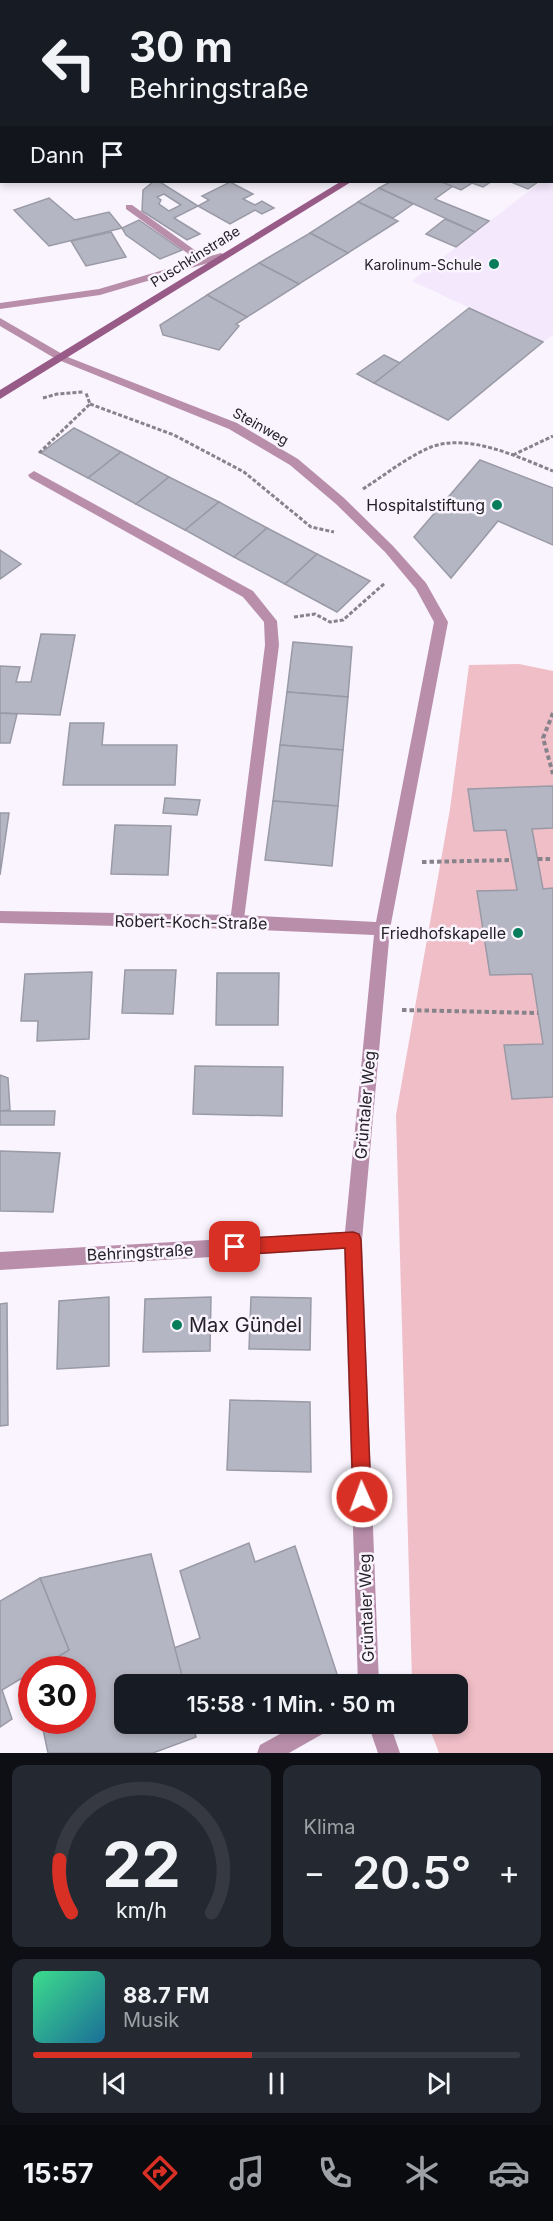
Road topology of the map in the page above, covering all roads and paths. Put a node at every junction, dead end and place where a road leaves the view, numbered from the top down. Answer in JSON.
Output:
{"nodes":[{"id":1,"x":344,"y":183,"type":"edge"},
{"id":2,"x":129,"y":207,"type":"dead end"},
{"id":3,"x":221,"y":256,"type":"junction"},
{"id":4,"x":205,"y":261,"type":"junction"},
{"id":5,"x":0,"y":306,"type":"edge"},
{"id":6,"x":0,"y":321,"type":"edge"},
{"id":7,"x":60,"y":357,"type":"junction"},
{"id":8,"x":106,"y":377,"type":"junction"},
{"id":9,"x":85,"y":392,"type":"junction"},
{"id":10,"x":0,"y":395,"type":"edge"},
{"id":11,"x":41,"y":399,"type":"dead end"},
{"id":12,"x":90,"y":404,"type":"junction"},
{"id":13,"x":553,"y":436,"type":"edge"},
{"id":14,"x":513,"y":455,"type":"junction"},
{"id":15,"x":553,"y":471,"type":"edge"},
{"id":16,"x":33,"y":475,"type":"joint"},
{"id":17,"x":340,"y":501,"type":"junction"},
{"id":18,"x":338,"y":533,"type":"dead end"},
{"id":19,"x":388,"y":549,"type":"joint"},
{"id":20,"x":406,"y":569,"type":"junction"},
{"id":21,"x":270,"y":621,"type":"junction"},
{"id":22,"x":553,"y":713,"type":"edge"},
{"id":23,"x":553,"y":774,"type":"edge"},
{"id":24,"x":538,"y":859,"type":"dead end"},
{"id":25,"x":553,"y":859,"type":"edge"},
{"id":26,"x":511,"y":860,"type":"dead end"},
{"id":27,"x":395,"y":862,"type":"junction"},
{"id":28,"x":0,"y":917,"type":"edge"},
{"id":29,"x":238,"y":922,"type":"junction"},
{"id":30,"x":382,"y":928,"type":"junction"},
{"id":31,"x":374,"y":1009,"type":"junction"},
{"id":32,"x":538,"y":1013,"type":"dead end"},
{"id":33,"x":353,"y":1240,"type":"junction"},
{"id":34,"x":0,"y":1261,"type":"edge"},
{"id":35,"x":369,"y":1674,"type":"edge"},
{"id":36,"x":301,"y":1734,"type":"edge"},
{"id":37,"x":382,"y":1734,"type":"edge"},
{"id":38,"x":268,"y":1753,"type":"edge"},
{"id":39,"x":389,"y":1753,"type":"edge"}],
"edges":[{"from":1,"to":3,"type":"main road","name":"Puschkinstraße"},
{"from":2,"to":4,"type":"street"},
{"from":3,"to":4,"type":"street"},
{"from":3,"to":7,"type":"main road","name":"Puschkinstraße"},
{"from":4,"to":5,"type":"street"},
{"from":6,"to":7,"type":"street","name":"Steinweg"},
{"from":7,"to":8,"type":"street","name":"Steinweg"},
{"from":7,"to":10,"type":"main road","name":"Puschkinstraße"},
{"from":8,"to":9,"type":"path"},
{"from":8,"to":17,"type":"street","name":"Steinweg"},
{"from":9,"to":11,"type":"path"},
{"from":9,"to":12,"type":"path"},
{"from":12,"to":16,"type":"path"},
{"from":12,"to":18,"type":"path"},
{"from":13,"to":14,"type":"path"},
{"from":14,"to":15,"type":"path"},
{"from":14,"to":17,"type":"path"},
{"from":16,"to":21,"type":"street"},
{"from":17,"to":19,"type":"street","name":"Steinweg"},
{"from":19,"to":20,"type":"street","name":"Grüntaler Weg"},
{"from":20,"to":21,"type":"path"},
{"from":20,"to":27,"type":"street","name":"Grüntaler Weg"},
{"from":21,"to":29,"type":"street"},
{"from":22,"to":23,"type":"path"},
{"from":24,"to":25,"type":"path"},
{"from":26,"to":27,"type":"path"},
{"from":27,"to":30,"type":"street","name":"Grüntaler Weg"},
{"from":28,"to":29,"type":"street","name":"Robert-Koch-Straße"},
{"from":29,"to":30,"type":"street","name":"Robert-Koch-Straße"},
{"from":30,"to":31,"type":"street","name":"Grüntaler Weg"},
{"from":31,"to":32,"type":"path"},
{"from":31,"to":33,"type":"street","name":"Grüntaler Weg"},
{"from":33,"to":34,"type":"street","name":"Behringstraße"},
{"from":33,"to":35,"type":"street","name":"Grüntaler Weg"},
{"from":36,"to":38,"type":"street"},
{"from":37,"to":39,"type":"street"}]}
